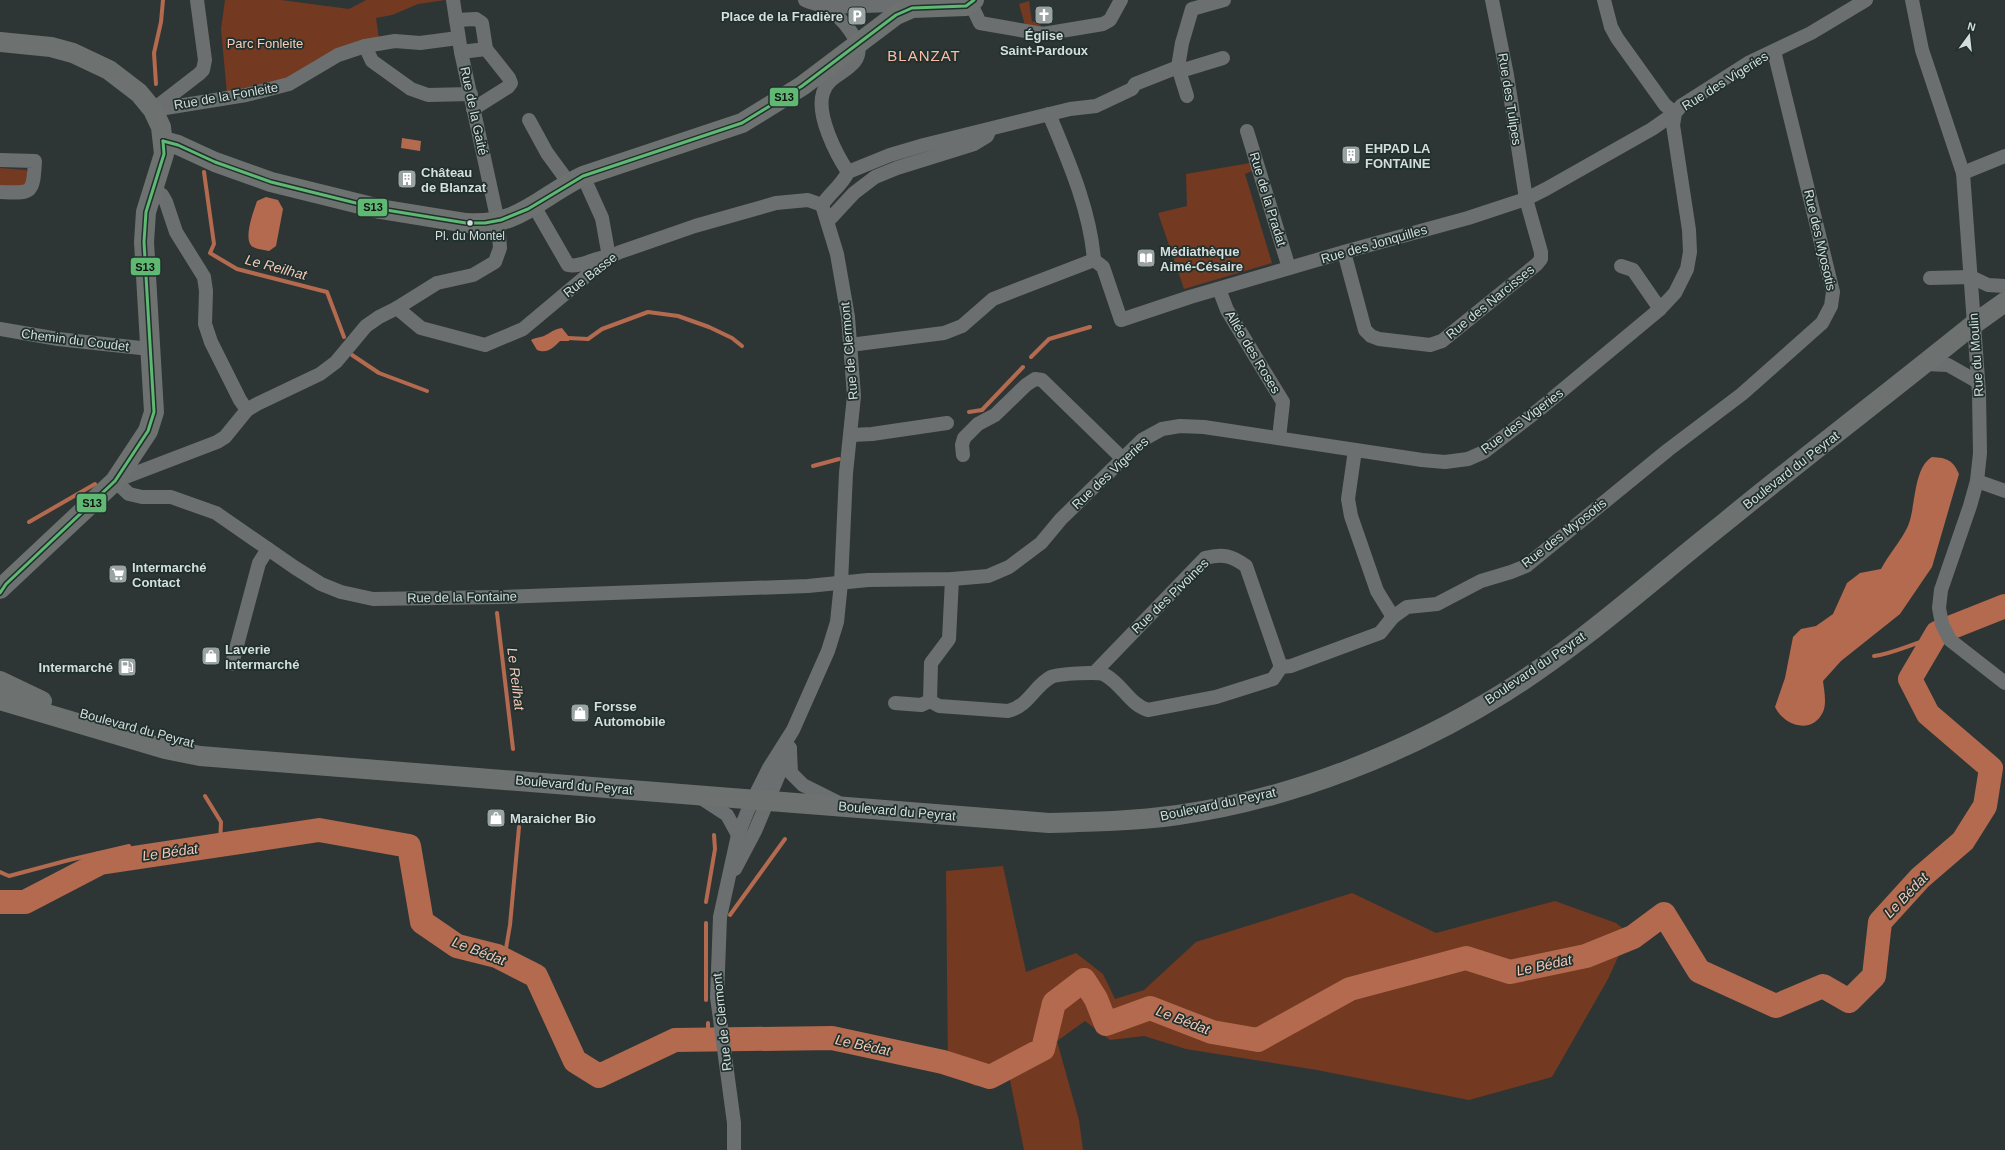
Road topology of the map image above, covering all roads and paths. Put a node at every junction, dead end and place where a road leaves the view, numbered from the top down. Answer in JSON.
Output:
{"nodes":[{"id":1,"x":197,"y":0,"type":"edge"},
{"id":2,"x":453,"y":0,"type":"edge"},
{"id":3,"x":805,"y":0,"type":"edge"},
{"id":4,"x":1121,"y":0,"type":"edge"},
{"id":5,"x":1224,"y":0,"type":"edge"},
{"id":6,"x":1492,"y":0,"type":"edge"},
{"id":7,"x":1604,"y":0,"type":"edge"},
{"id":8,"x":1866,"y":0,"type":"edge"},
{"id":9,"x":1912,"y":0,"type":"edge"},
{"id":10,"x":972,"y":2,"type":"edge"},
{"id":11,"x":923,"y":5,"type":"edge"},
{"id":12,"x":825,"y":7,"type":"junction"},
{"id":13,"x":456,"y":20,"type":"junction"},
{"id":14,"x":458,"y":38,"type":"junction"},
{"id":15,"x":0,"y":42,"type":"edge"},
{"id":16,"x":858,"y":45,"type":"junction"},
{"id":17,"x":365,"y":46,"type":"junction"},
{"id":18,"x":486,"y":49,"type":"junction"},
{"id":19,"x":1774,"y":51,"type":"junction"},
{"id":20,"x":461,"y":52,"type":"junction"},
{"id":21,"x":1223,"y":58,"type":"dead end"},
{"id":22,"x":1178,"y":67,"type":"junction"},
{"id":23,"x":470,"y":94,"type":"junction"},
{"id":24,"x":1187,"y":96,"type":"dead end"},
{"id":25,"x":474,"y":109,"type":"junction"},
{"id":26,"x":152,"y":110,"type":"junction"},
{"id":27,"x":1675,"y":113,"type":"junction"},
{"id":28,"x":1049,"y":114,"type":"junction"},
{"id":29,"x":529,"y":120,"type":"dead end"},
{"id":30,"x":990,"y":129,"type":"junction"},
{"id":31,"x":1247,"y":131,"type":"dead end"},
{"id":32,"x":163,"y":141,"type":"junction"},
{"id":33,"x":2005,"y":156,"type":"edge"},
{"id":34,"x":0,"y":160,"type":"edge"},
{"id":35,"x":848,"y":172,"type":"junction"},
{"id":36,"x":1962,"y":173,"type":"junction"},
{"id":37,"x":576,"y":179,"type":"junction"},
{"id":38,"x":153,"y":188,"type":"junction"},
{"id":39,"x":0,"y":192,"type":"edge"},
{"id":40,"x":1526,"y":199,"type":"junction"},
{"id":41,"x":822,"y":205,"type":"junction"},
{"id":42,"x":534,"y":206,"type":"junction"},
{"id":43,"x":828,"y":220,"type":"junction"},
{"id":44,"x":498,"y":222,"type":"junction"},
{"id":45,"x":1344,"y":252,"type":"junction"},
{"id":46,"x":609,"y":257,"type":"junction"},
{"id":47,"x":1094,"y":260,"type":"junction"},
{"id":48,"x":1621,"y":266,"type":"dead end"},
{"id":49,"x":1289,"y":268,"type":"junction"},
{"id":50,"x":1971,"y":277,"type":"junction"},
{"id":51,"x":1930,"y":278,"type":"dead end"},
{"id":52,"x":2005,"y":286,"type":"edge"},
{"id":53,"x":1219,"y":289,"type":"junction"},
{"id":54,"x":2005,"y":302,"type":"edge"},
{"id":55,"x":398,"y":308,"type":"junction"},
{"id":56,"x":1660,"y":309,"type":"junction"},
{"id":57,"x":1974,"y":324,"type":"junction"},
{"id":58,"x":0,"y":329,"type":"edge"},
{"id":59,"x":850,"y":345,"type":"junction"},
{"id":60,"x":150,"y":349,"type":"junction"},
{"id":61,"x":1925,"y":364,"type":"junction"},
{"id":62,"x":1978,"y":382,"type":"junction"},
{"id":63,"x":247,"y":410,"type":"junction"},
{"id":64,"x":947,"y":423,"type":"dead end"},
{"id":65,"x":852,"y":435,"type":"junction"},
{"id":66,"x":1279,"y":438,"type":"junction"},
{"id":67,"x":1355,"y":450,"type":"junction"},
{"id":68,"x":963,"y":456,"type":"dead end"},
{"id":69,"x":1122,"y":458,"type":"junction"},
{"id":70,"x":115,"y":480,"type":"junction"},
{"id":71,"x":1977,"y":481,"type":"junction"},
{"id":72,"x":2005,"y":491,"type":"edge"},
{"id":73,"x":268,"y":549,"type":"junction"},
{"id":74,"x":952,"y":578,"type":"junction"},
{"id":75,"x":841,"y":583,"type":"junction"},
{"id":76,"x":2,"y":589,"type":"edge"},
{"id":77,"x":1393,"y":617,"type":"junction"},
{"id":78,"x":232,"y":664,"type":"dead end"},
{"id":79,"x":1281,"y":667,"type":"junction"},
{"id":80,"x":1096,"y":671,"type":"junction"},
{"id":81,"x":0,"y":681,"type":"edge"},
{"id":82,"x":2005,"y":683,"type":"edge"},
{"id":83,"x":0,"y":700,"type":"edge"},
{"id":84,"x":930,"y":701,"type":"junction"},
{"id":85,"x":895,"y":703,"type":"dead end"},
{"id":86,"x":793,"y":730,"type":"junction"},
{"id":87,"x":790,"y":747,"type":"junction"},
{"id":88,"x":279,"y":760,"type":"junction"},
{"id":89,"x":696,"y":795,"type":"junction"},
{"id":90,"x":761,"y":799,"type":"junction"},
{"id":91,"x":853,"y":808,"type":"junction"},
{"id":92,"x":738,"y":835,"type":"junction"},
{"id":93,"x":725,"y":889,"type":"junction"},
{"id":94,"x":734,"y":1150,"type":"edge"}],
"edges":[{"from":1,"to":26,"type":"street"},
{"from":2,"to":13,"type":"street","name":"Rue de la Gaité"},
{"from":3,"to":12,"type":"street"},
{"from":4,"to":10,"type":"street"},
{"from":5,"to":22,"type":"street"},
{"from":6,"to":40,"type":"street","name":"Rue des Tulipes"},
{"from":7,"to":27,"type":"street"},
{"from":8,"to":19,"type":"street","name":"Rue des Vigeries"},
{"from":9,"to":36,"type":"street","name":"Rue du Moulin"},
{"from":10,"to":11,"type":"main road"},
{"from":11,"to":12,"type":"street"},
{"from":11,"to":16,"type":"main road"},
{"from":12,"to":16,"type":"street"},
{"from":13,"to":14,"type":"street","name":"Rue de la Gaité"},
{"from":13,"to":18,"type":"street"},
{"from":14,"to":17,"type":"street","name":"Rue de la Fonleite"},
{"from":14,"to":20,"type":"street","name":"Rue de la Gaité"},
{"from":15,"to":26,"type":"main road"},
{"from":16,"to":35,"type":"street"},
{"from":16,"to":37,"type":"main road"},
{"from":17,"to":23,"type":"street"},
{"from":17,"to":26,"type":"street","name":"Rue de la Fonleite"},
{"from":18,"to":20,"type":"street"},
{"from":18,"to":25,"type":"street"},
{"from":19,"to":27,"type":"street","name":"Rue des Vigeries"},
{"from":19,"to":77,"type":"street","name":"Rue des Myosotis"},
{"from":20,"to":23,"type":"street","name":"Rue de la Gaité"},
{"from":21,"to":22,"type":"street"},
{"from":22,"to":24,"type":"street"},
{"from":22,"to":28,"type":"street"},
{"from":23,"to":25,"type":"street","name":"Rue de la Gaité"},
{"from":25,"to":44,"type":"street","name":"Rue de la Gaité"},
{"from":26,"to":32,"type":"main road"},
{"from":27,"to":40,"type":"street","name":"Rue des Jonquilles"},
{"from":27,"to":56,"type":"street","name":"Rue des Vigeries"},
{"from":28,"to":30,"type":"street"},
{"from":28,"to":47,"type":"street"},
{"from":29,"to":37,"type":"street"},
{"from":30,"to":35,"type":"street"},
{"from":30,"to":43,"type":"street"},
{"from":31,"to":49,"type":"street","name":"Rue de la Pradat"},
{"from":32,"to":38,"type":"main road"},
{"from":32,"to":44,"type":"main road"},
{"from":33,"to":36,"type":"street"},
{"from":34,"to":39,"type":"street"},
{"from":35,"to":41,"type":"street"},
{"from":36,"to":50,"type":"street","name":"Rue du Moulin"},
{"from":37,"to":42,"type":"main road"},
{"from":37,"to":46,"type":"street"},
{"from":38,"to":60,"type":"main road"},
{"from":38,"to":63,"type":"street"},
{"from":40,"to":45,"type":"street","name":"Rue des Jonquilles"},
{"from":40,"to":45,"type":"street","name":"Rue des Narcisses"},
{"from":41,"to":43,"type":"street","name":"Rue de Clermont"},
{"from":41,"to":46,"type":"street","name":"Rue Basse"},
{"from":42,"to":44,"type":"main road"},
{"from":42,"to":46,"type":"street"},
{"from":43,"to":59,"type":"street","name":"Rue de Clermont"},
{"from":44,"to":55,"type":"street","name":"Rue de la Gaité"},
{"from":45,"to":49,"type":"street","name":"Rue des Jonquilles"},
{"from":46,"to":55,"type":"street","name":"Rue Basse"},
{"from":47,"to":53,"type":"street","name":"Rue des Jonquilles"},
{"from":47,"to":59,"type":"street"},
{"from":48,"to":56,"type":"street"},
{"from":49,"to":53,"type":"street","name":"Rue des Jonquilles"},
{"from":50,"to":51,"type":"street"},
{"from":50,"to":52,"type":"street"},
{"from":50,"to":57,"type":"street","name":"Rue du Moulin"},
{"from":53,"to":66,"type":"street","name":"Allée des Roses"},
{"from":54,"to":57,"type":"main road","name":"Boulevard du Peyrat"},
{"from":55,"to":63,"type":"street","name":"Rue de la Gaité"},
{"from":56,"to":67,"type":"street","name":"Rue des Vigeries"},
{"from":57,"to":61,"type":"main road","name":"Boulevard du Peyrat"},
{"from":57,"to":62,"type":"street","name":"Rue du Moulin"},
{"from":58,"to":60,"type":"street","name":"Chemin du Coudet"},
{"from":59,"to":65,"type":"street","name":"Rue de Clermont"},
{"from":60,"to":70,"type":"main road"},
{"from":61,"to":62,"type":"street"},
{"from":61,"to":91,"type":"main road","name":"Boulevard du Peyrat"},
{"from":62,"to":71,"type":"street","name":"Rue du Moulin"},
{"from":63,"to":70,"type":"street"},
{"from":64,"to":65,"type":"street"},
{"from":65,"to":75,"type":"street","name":"Rue de Clermont"},
{"from":66,"to":67,"type":"street","name":"Rue des Vigeries"},
{"from":66,"to":69,"type":"street","name":"Rue des Vigeries"},
{"from":67,"to":77,"type":"street"},
{"from":68,"to":69,"type":"street"},
{"from":69,"to":74,"type":"street","name":"Rue des Vigeries"},
{"from":70,"to":73,"type":"street","name":"Rue de la Fontaine"},
{"from":70,"to":76,"type":"main road"},
{"from":71,"to":72,"type":"street"},
{"from":71,"to":82,"type":"street","name":"Rue du Moulin"},
{"from":73,"to":75,"type":"street","name":"Rue de la Fontaine"},
{"from":73,"to":78,"type":"street"},
{"from":74,"to":75,"type":"street","name":"Rue des Vigeries"},
{"from":74,"to":84,"type":"street"},
{"from":75,"to":86,"type":"street","name":"Rue de Clermont"},
{"from":77,"to":79,"type":"street","name":"Rue des Myosotis"},
{"from":79,"to":80,"type":"street","name":"Rue des Myosotis"},
{"from":79,"to":80,"type":"street","name":"Rue des Pivoines"},
{"from":80,"to":84,"type":"street"},
{"from":81,"to":88,"type":"main road","name":"Boulevard du Peyrat"},
{"from":83,"to":88,"type":"main road","name":"Boulevard du Peyrat"},
{"from":84,"to":85,"type":"street"},
{"from":86,"to":87,"type":"street","name":"Rue de Clermont"},
{"from":86,"to":90,"type":"street","name":"Rue de Clermont"},
{"from":87,"to":90,"type":"street","name":"Rue de Clermont"},
{"from":87,"to":91,"type":"street","name":"Rue de Clermont"},
{"from":88,"to":89,"type":"main road","name":"Boulevard du Peyrat"},
{"from":89,"to":90,"type":"main road","name":"Boulevard du Peyrat"},
{"from":89,"to":92,"type":"street"},
{"from":90,"to":91,"type":"main road","name":"Boulevard du Peyrat"},
{"from":90,"to":92,"type":"street","name":"Rue de Clermont"},
{"from":90,"to":93,"type":"street"},
{"from":92,"to":93,"type":"street","name":"Rue de Clermont"},
{"from":93,"to":94,"type":"street","name":"Rue de Clermont"}]}
